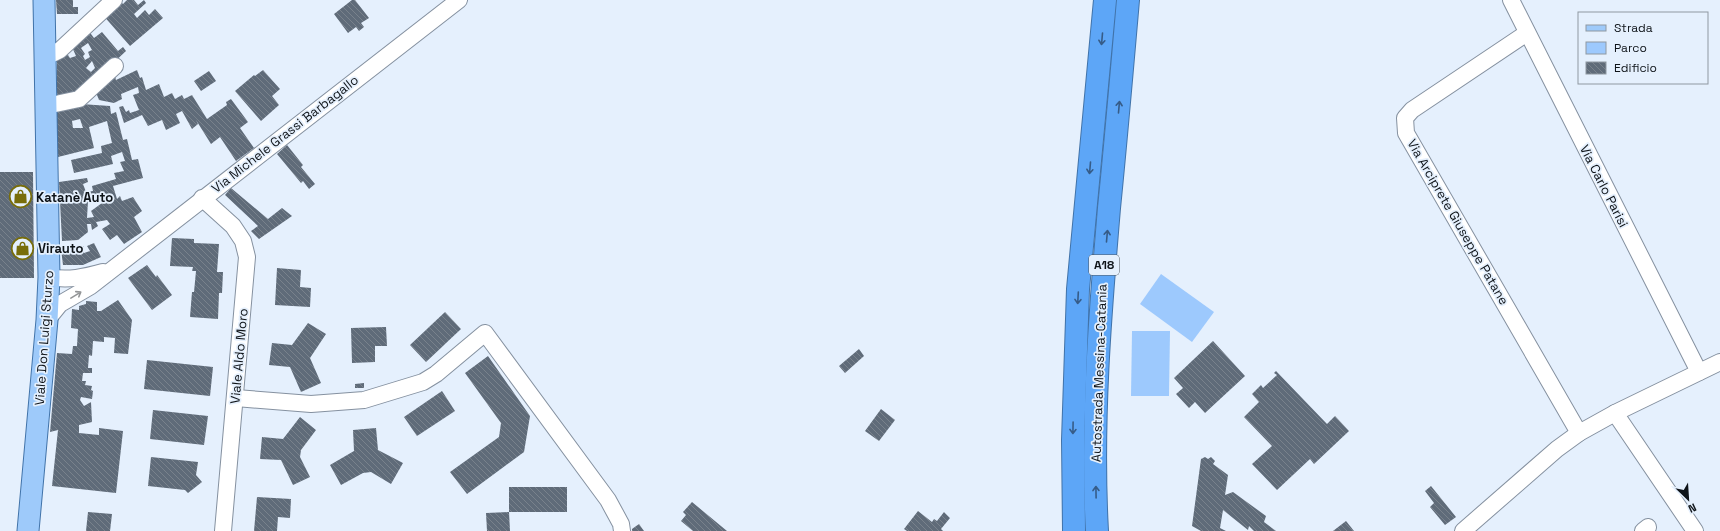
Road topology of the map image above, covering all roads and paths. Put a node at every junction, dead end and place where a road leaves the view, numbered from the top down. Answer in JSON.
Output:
{"nodes":[{"id":1,"x":44,"y":0,"type":"edge"},
{"id":2,"x":114,"y":0,"type":"edge"},
{"id":3,"x":459,"y":0,"type":"edge"},
{"id":4,"x":1105,"y":0,"type":"edge"},
{"id":5,"x":1128,"y":0,"type":"edge"},
{"id":6,"x":1511,"y":0,"type":"edge"},
{"id":7,"x":1527,"y":33,"type":"junction"},
{"id":8,"x":45,"y":56,"type":"junction"},
{"id":9,"x":115,"y":66,"type":"dead end"},
{"id":10,"x":46,"y":106,"type":"junction"},
{"id":11,"x":202,"y":198,"type":"junction"},
{"id":12,"x":111,"y":270,"type":"junction"},
{"id":13,"x":49,"y":277,"type":"junction"},
{"id":14,"x":47,"y":320,"type":"junction"},
{"id":15,"x":1720,"y":362,"type":"edge"},
{"id":16,"x":1699,"y":372,"type":"junction"},
{"id":17,"x":236,"y":398,"type":"junction"},
{"id":18,"x":1615,"y":413,"type":"junction"},
{"id":19,"x":1579,"y":433,"type":"junction"},
{"id":20,"x":28,"y":531,"type":"edge"},
{"id":21,"x":223,"y":531,"type":"edge"},
{"id":22,"x":622,"y":531,"type":"edge"},
{"id":23,"x":1074,"y":531,"type":"edge"},
{"id":24,"x":1097,"y":531,"type":"edge"},
{"id":25,"x":1463,"y":531,"type":"edge"},
{"id":26,"x":1695,"y":531,"type":"edge"}],
"edges":[{"from":1,"to":8,"type":"main road","name":"Viale Don Luigi Sturzo"},
{"from":2,"to":8,"type":"street"},
{"from":3,"to":11,"type":"street","name":"Via Michele Grassi Barbagallo"},
{"from":4,"to":23,"type":"highway","name":"Autostrada Messina-Catania","number":"A18","one_way":true},
{"from":24,"to":5,"type":"highway","name":"Autostrada Messina-Catania","number":"A18","one_way":true},
{"from":6,"to":7,"type":"street","name":"Via Carlo Parisi"},
{"from":7,"to":16,"type":"street","name":"Via Carlo Parisi"},
{"from":7,"to":19,"type":"street","name":"Via Arciprete Giuseppe Patane"},
{"from":8,"to":10,"type":"main road","name":"Viale Don Luigi Sturzo"},
{"from":9,"to":10,"type":"street"},
{"from":10,"to":13,"type":"main road","name":"Viale Don Luigi Sturzo"},
{"from":11,"to":12,"type":"street","name":"Via Michele Grassi Barbagallo"},
{"from":11,"to":17,"type":"street","name":"Viale Aldo Moro"},
{"from":12,"to":13,"type":"street"},
{"from":14,"to":12,"type":"street","name":"Via Michele Grassi Barbagallo","one_way":true},
{"from":13,"to":14,"type":"main road","name":"Viale Don Luigi Sturzo"},
{"from":14,"to":20,"type":"main road","name":"Viale Don Luigi Sturzo"},
{"from":15,"to":16,"type":"street"},
{"from":16,"to":18,"type":"street"},
{"from":17,"to":21,"type":"street","name":"Viale Aldo Moro"},
{"from":17,"to":22,"type":"street"},
{"from":18,"to":19,"type":"street"},
{"from":18,"to":26,"type":"street"},
{"from":19,"to":25,"type":"street"}]}
